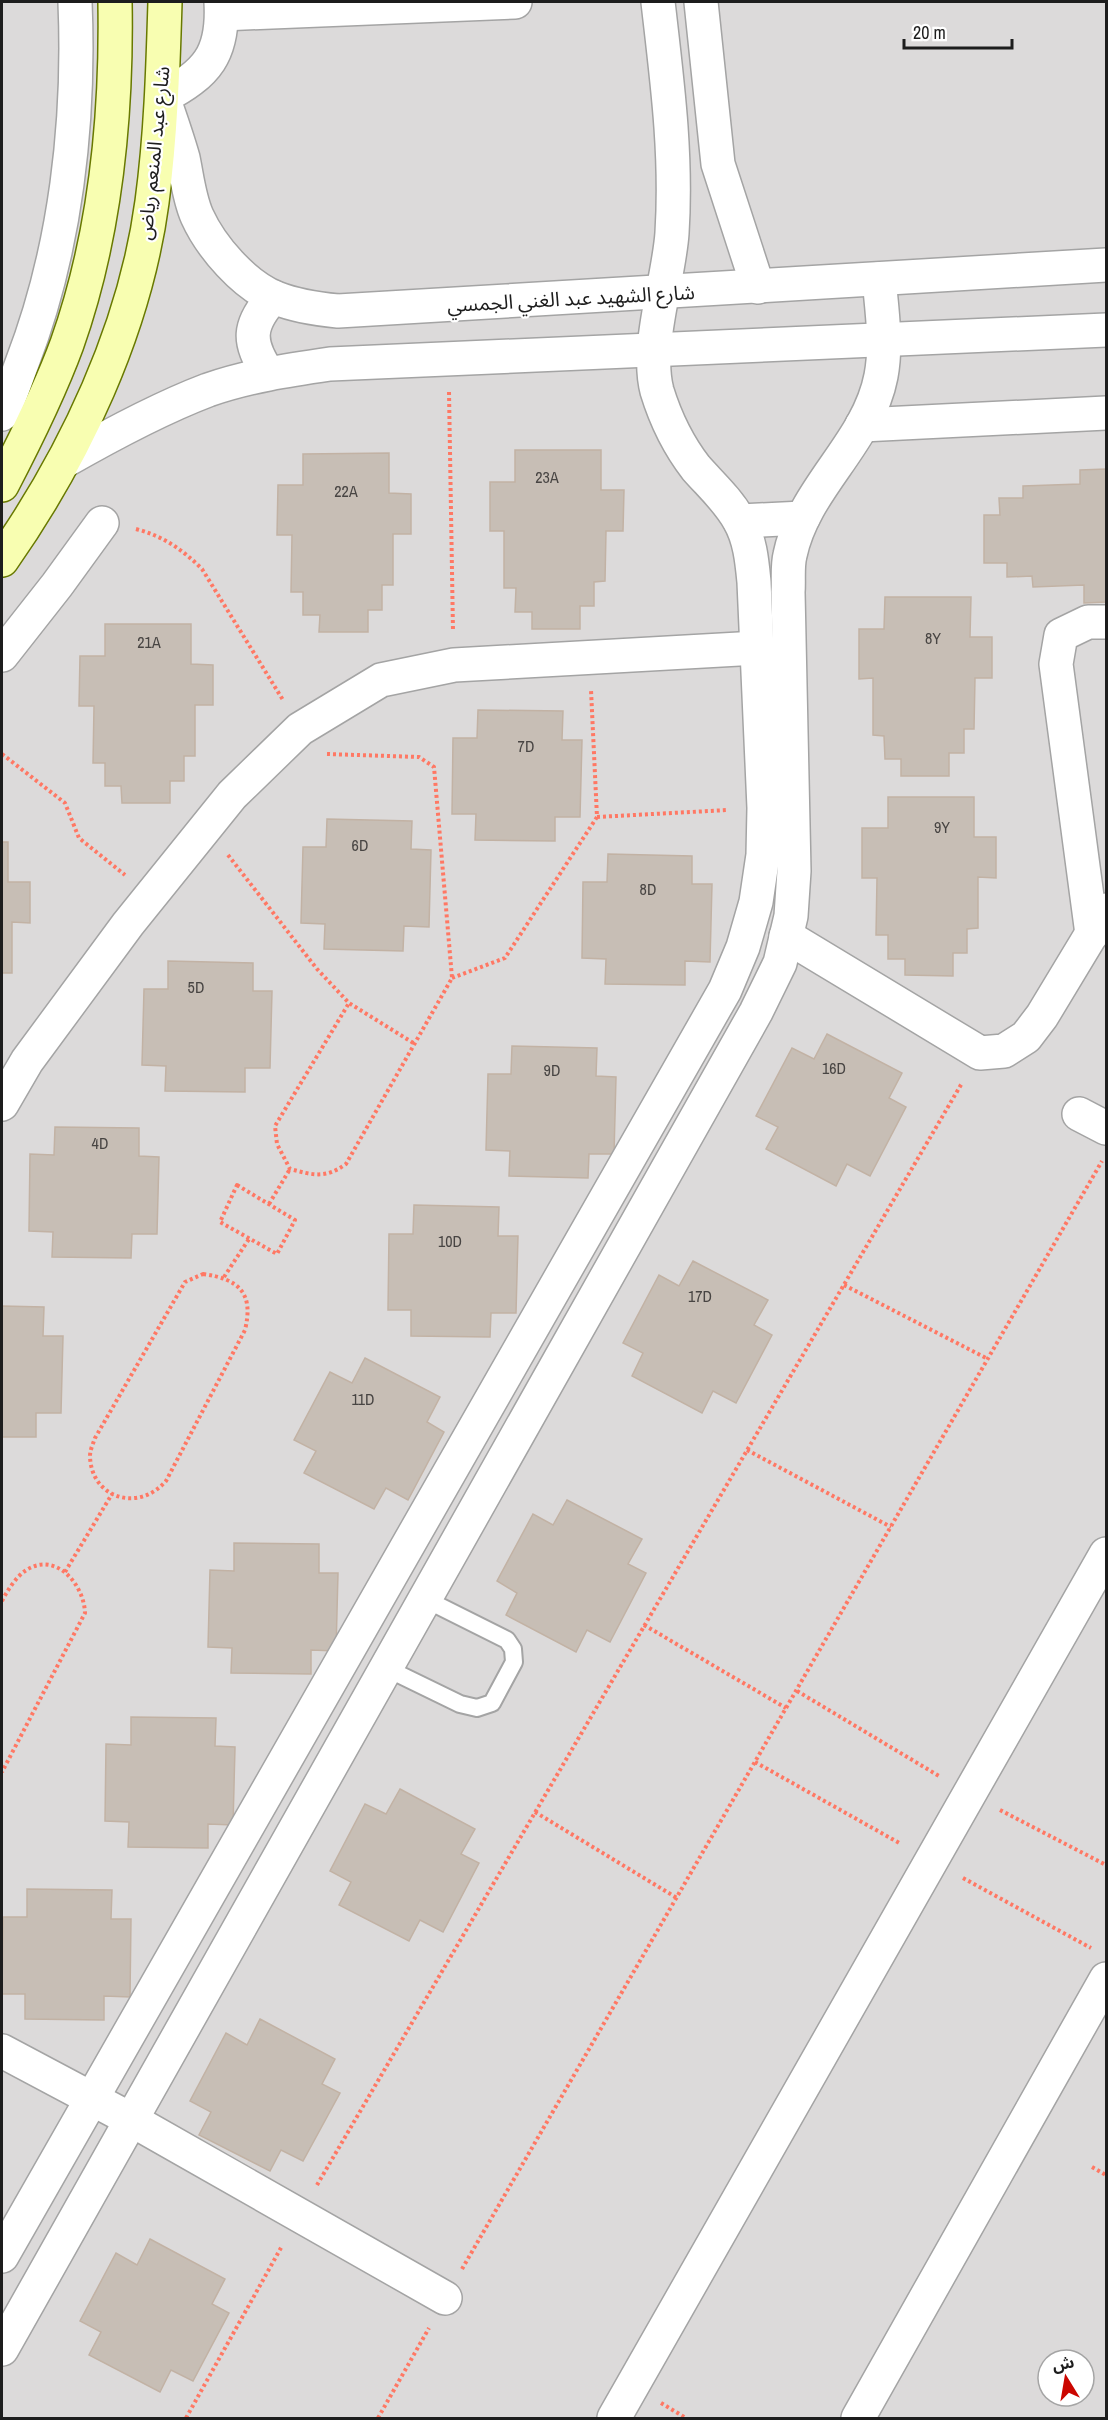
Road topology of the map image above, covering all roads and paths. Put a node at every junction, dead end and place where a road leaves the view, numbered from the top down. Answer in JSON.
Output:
{"nodes":[{"id":1,"x":75,"y":2,"type":"edge"},
{"id":2,"x":115,"y":2,"type":"edge"},
{"id":3,"x":165,"y":2,"type":"edge"},
{"id":4,"x":515,"y":2,"type":"edge"},
{"id":5,"x":658,"y":2,"type":"edge"},
{"id":6,"x":700,"y":2,"type":"edge"},
{"id":7,"x":221,"y":8,"type":"edge"},
{"id":8,"x":163,"y":97,"type":"junction"},
{"id":9,"x":718,"y":164,"type":"junction"},
{"id":10,"x":674,"y":168,"type":"junction"},
{"id":11,"x":1107,"y":265,"type":"edge"},
{"id":12,"x":879,"y":279,"type":"junction"},
{"id":13,"x":758,"y":287,"type":"junction"},
{"id":14,"x":663,"y":292,"type":"junction"},
{"id":15,"x":273,"y":297,"type":"junction"},
{"id":16,"x":1107,"y":330,"type":"edge"},
{"id":17,"x":884,"y":339,"type":"junction"},
{"id":18,"x":654,"y":350,"type":"junction"},
{"id":19,"x":448,"y":358,"type":"junction"},
{"id":20,"x":268,"y":373,"type":"junction"},
{"id":21,"x":1107,"y":413,"type":"edge"},
{"id":22,"x":2,"y":414,"type":"edge"},
{"id":23,"x":862,"y":425,"type":"junction"},
{"id":24,"x":63,"y":462,"type":"junction"},
{"id":25,"x":2,"y":485,"type":"edge"},
{"id":26,"x":803,"y":518,"type":"junction"},
{"id":27,"x":740,"y":521,"type":"junction"},
{"id":28,"x":102,"y":523,"type":"joint"},
{"id":29,"x":2,"y":560,"type":"edge"},
{"id":30,"x":1107,"y":621,"type":"edge"},
{"id":31,"x":757,"y":648,"type":"junction"},
{"id":32,"x":2,"y":655,"type":"edge"},
{"id":33,"x":589,"y":657,"type":"junction"},
{"id":34,"x":454,"y":665,"type":"junction"},
{"id":35,"x":300,"y":729,"type":"junction"},
{"id":36,"x":275,"y":753,"type":"junction"},
{"id":37,"x":2,"y":754,"type":"edge"},
{"id":38,"x":764,"y":808,"type":"junction"},
{"id":39,"x":597,"y":817,"type":"junction"},
{"id":40,"x":206,"y":827,"type":"junction"},
{"id":41,"x":151,"y":896,"type":"junction"},
{"id":42,"x":1099,"y":922,"type":"edge"},
{"id":43,"x":786,"y":936,"type":"junction"},
{"id":44,"x":452,"y":978,"type":"junction"},
{"id":45,"x":349,"y":1003,"type":"junction"},
{"id":46,"x":415,"y":1044,"type":"junction"},
{"id":47,"x":980,"y":1053,"type":"junction"},
{"id":48,"x":2,"y":1104,"type":"edge"},
{"id":49,"x":1107,"y":1154,"type":"edge"},
{"id":50,"x":290,"y":1169,"type":"junction"},
{"id":51,"x":269,"y":1204,"type":"junction"},
{"id":52,"x":249,"y":1239,"type":"junction"},
{"id":53,"x":224,"y":1277,"type":"junction"},
{"id":54,"x":844,"y":1284,"type":"junction"},
{"id":55,"x":988,"y":1359,"type":"junction"},
{"id":56,"x":747,"y":1450,"type":"junction"},
{"id":57,"x":112,"y":1494,"type":"junction"},
{"id":58,"x":891,"y":1527,"type":"junction"},
{"id":59,"x":1107,"y":1554,"type":"edge"},
{"id":60,"x":65,"y":1572,"type":"junction"},
{"id":61,"x":425,"y":1599,"type":"junction"},
{"id":62,"x":2,"y":1601,"type":"edge"},
{"id":63,"x":644,"y":1625,"type":"junction"},
{"id":64,"x":386,"y":1668,"type":"junction"},
{"id":65,"x":325,"y":1691,"type":"junction"},
{"id":66,"x":786,"y":1708,"type":"junction"},
{"id":67,"x":361,"y":1712,"type":"junction"},
{"id":68,"x":2,"y":1772,"type":"edge"},
{"id":69,"x":536,"y":1812,"type":"junction"},
{"id":70,"x":677,"y":1898,"type":"junction"},
{"id":71,"x":1107,"y":1979,"type":"edge"},
{"id":72,"x":2,"y":2051,"type":"edge"},
{"id":73,"x":92,"y":2099,"type":"junction"},
{"id":74,"x":130,"y":2119,"type":"junction"},
{"id":75,"x":1092,"y":2167,"type":"dead end"},
{"id":76,"x":1107,"y":2175,"type":"edge"},
{"id":77,"x":299,"y":2215,"type":"junction"},
{"id":78,"x":2,"y":2256,"type":"edge"},
{"id":79,"x":445,"y":2298,"type":"junction"},
{"id":80,"x":2,"y":2349,"type":"edge"},
{"id":81,"x":186,"y":2418,"type":"edge"},
{"id":82,"x":378,"y":2418,"type":"edge"},
{"id":83,"x":614,"y":2418,"type":"edge"},
{"id":84,"x":858,"y":2418,"type":"edge"}],
"edges":[{"from":1,"to":22,"type":"street"},
{"from":2,"to":25,"type":"street"},
{"from":3,"to":8,"type":"street","name":"شارع عبد المنعم رياض"},
{"from":4,"to":7,"type":"street"},
{"from":5,"to":10,"type":"street"},
{"from":6,"to":9,"type":"street"},
{"from":7,"to":8,"type":"street"},
{"from":8,"to":15,"type":"street","name":"شارع الشهيد عبد الغني الجمسي"},
{"from":8,"to":24,"type":"street","name":"شارع عبد المنعم رياض"},
{"from":9,"to":10,"type":"street"},
{"from":9,"to":13,"type":"street"},
{"from":10,"to":14,"type":"street"},
{"from":11,"to":12,"type":"street","name":"شارع الشهيد عبد الغني الجمسي"},
{"from":12,"to":13,"type":"street","name":"شارع الشهيد عبد الغني الجمسي"},
{"from":12,"to":17,"type":"street"},
{"from":13,"to":14,"type":"street","name":"شارع الشهيد عبد الغني الجمسي"},
{"from":14,"to":15,"type":"street","name":"شارع الشهيد عبد الغني الجمسي"},
{"from":14,"to":18,"type":"street"},
{"from":15,"to":20,"type":"street"},
{"from":16,"to":17,"type":"street"},
{"from":17,"to":18,"type":"street"},
{"from":17,"to":23,"type":"street"},
{"from":18,"to":19,"type":"street"},
{"from":18,"to":27,"type":"street"},
{"from":19,"to":20,"type":"street"},
{"from":19,"to":34,"type":"path"},
{"from":20,"to":24,"type":"street"},
{"from":21,"to":23,"type":"street"},
{"from":23,"to":26,"type":"street"},
{"from":24,"to":29,"type":"street","name":"شارع عبد المنعم رياض"},
{"from":26,"to":27,"type":"street"},
{"from":26,"to":43,"type":"street"},
{"from":27,"to":31,"type":"street"},
{"from":28,"to":32,"type":"street"},
{"from":28,"to":35,"type":"path"},
{"from":30,"to":42,"type":"street"},
{"from":31,"to":33,"type":"street"},
{"from":31,"to":38,"type":"street"},
{"from":33,"to":34,"type":"street"},
{"from":33,"to":39,"type":"path"},
{"from":34,"to":35,"type":"street"},
{"from":35,"to":36,"type":"street"},
{"from":36,"to":40,"type":"street"},
{"from":36,"to":44,"type":"path"},
{"from":37,"to":41,"type":"path"},
{"from":38,"to":39,"type":"path"},
{"from":38,"to":65,"type":"street"},
{"from":39,"to":44,"type":"path"},
{"from":40,"to":41,"type":"street"},
{"from":40,"to":45,"type":"path"},
{"from":41,"to":48,"type":"street"},
{"from":42,"to":47,"type":"street"},
{"from":43,"to":47,"type":"street"},
{"from":43,"to":61,"type":"street"},
{"from":44,"to":46,"type":"path"},
{"from":45,"to":46,"type":"path"},
{"from":45,"to":50,"type":"path"},
{"from":46,"to":50,"type":"path"},
{"from":47,"to":54,"type":"path"},
{"from":49,"to":55,"type":"path"},
{"from":50,"to":51,"type":"path"},
{"from":51,"to":52,"type":"path"},
{"from":51,"to":52,"type":"path"},
{"from":52,"to":53,"type":"path"},
{"from":53,"to":57,"type":"path"},
{"from":53,"to":57,"type":"path"},
{"from":54,"to":55,"type":"path"},
{"from":54,"to":56,"type":"path"},
{"from":55,"to":58,"type":"path"},
{"from":56,"to":58,"type":"path"},
{"from":56,"to":63,"type":"path"},
{"from":57,"to":60,"type":"path"},
{"from":58,"to":66,"type":"path"},
{"from":59,"to":83,"type":"street"},
{"from":60,"to":62,"type":"path"},
{"from":60,"to":68,"type":"path"},
{"from":61,"to":64,"type":"street"},
{"from":61,"to":64,"type":"lane"},
{"from":63,"to":66,"type":"path"},
{"from":63,"to":69,"type":"path"},
{"from":64,"to":67,"type":"street"},
{"from":65,"to":67,"type":"street"},
{"from":65,"to":73,"type":"street"},
{"from":66,"to":70,"type":"path"},
{"from":67,"to":74,"type":"street"},
{"from":69,"to":70,"type":"path"},
{"from":69,"to":77,"type":"path"},
{"from":70,"to":79,"type":"path"},
{"from":71,"to":84,"type":"street"},
{"from":72,"to":73,"type":"street"},
{"from":73,"to":74,"type":"street"},
{"from":73,"to":78,"type":"street"},
{"from":74,"to":77,"type":"street"},
{"from":74,"to":80,"type":"street"},
{"from":75,"to":76,"type":"path"},
{"from":77,"to":79,"type":"street"},
{"from":77,"to":81,"type":"path"},
{"from":79,"to":82,"type":"path"}]}
